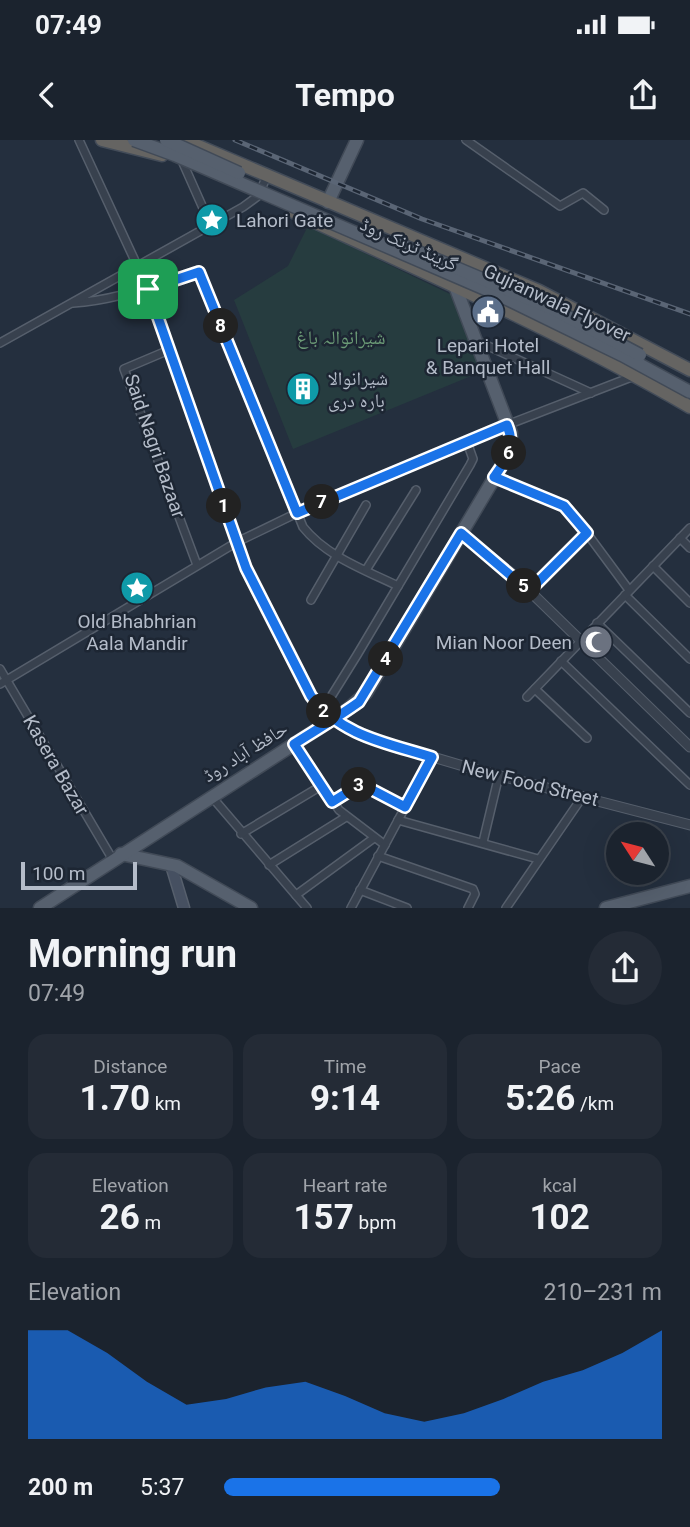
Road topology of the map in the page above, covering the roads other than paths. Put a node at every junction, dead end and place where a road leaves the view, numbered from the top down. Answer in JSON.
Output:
{"nodes":[{"id":1,"x":79,"y":140,"type":"edge"},
{"id":2,"x":102,"y":140,"type":"edge"},
{"id":3,"x":134,"y":140,"type":"edge"},
{"id":4,"x":166,"y":140,"type":"edge"},
{"id":5,"x":184,"y":140,"type":"edge"},
{"id":6,"x":349,"y":140,"type":"edge"},
{"id":7,"x":357,"y":140,"type":"edge"},
{"id":8,"x":466,"y":140,"type":"edge"},
{"id":9,"x":183,"y":163,"type":"junction"},
{"id":10,"x":267,"y":176,"type":"junction"},
{"id":11,"x":258,"y":196,"type":"junction"},
{"id":12,"x":324,"y":201,"type":"junction"},
{"id":13,"x":604,"y":210,"type":"dead end"},
{"id":14,"x":211,"y":226,"type":"junction"},
{"id":15,"x":139,"y":266,"type":"junction"},
{"id":16,"x":455,"y":286,"type":"junction"},
{"id":17,"x":148,"y":289,"type":"junction"},
{"id":18,"x":73,"y":303,"type":"junction"},
{"id":19,"x":474,"y":339,"type":"junction"},
{"id":20,"x":0,"y":343,"type":"edge"},
{"id":21,"x":169,"y":351,"type":"junction"},
{"id":22,"x":690,"y":370,"type":"edge"},
{"id":23,"x":636,"y":376,"type":"junction"},
{"id":24,"x":690,"y":383,"type":"edge"},
{"id":25,"x":690,"y":392,"type":"edge"},
{"id":26,"x":591,"y":393,"type":"junction"},
{"id":27,"x":690,"y":407,"type":"edge"},
{"id":28,"x":507,"y":425,"type":"junction"},
{"id":29,"x":467,"y":442,"type":"junction"},
{"id":30,"x":494,"y":477,"type":"junction"},
{"id":31,"x":416,"y":490,"type":"dead end"},
{"id":32,"x":366,"y":505,"type":"dead end"},
{"id":33,"x":297,"y":513,"type":"junction"},
{"id":34,"x":690,"y":528,"type":"edge"},
{"id":35,"x":461,"y":533,"type":"junction"},
{"id":36,"x":587,"y":533,"type":"junction"},
{"id":37,"x":680,"y":538,"type":"junction"},
{"id":38,"x":237,"y":542,"type":"junction"},
{"id":39,"x":690,"y":548,"type":"edge"},
{"id":40,"x":336,"y":555,"type":"junction"},
{"id":41,"x":197,"y":565,"type":"junction"},
{"id":42,"x":653,"y":566,"type":"junction"},
{"id":43,"x":366,"y":570,"type":"junction"},
{"id":44,"x":398,"y":586,"type":"junction"},
{"id":45,"x":529,"y":591,"type":"junction"},
{"id":46,"x":627,"y":592,"type":"junction"},
{"id":47,"x":311,"y":600,"type":"dead end"},
{"id":48,"x":690,"y":603,"type":"edge"},
{"id":49,"x":597,"y":623,"type":"junction"},
{"id":50,"x":580,"y":640,"type":"junction"},
{"id":51,"x":690,"y":659,"type":"edge"},
{"id":52,"x":561,"y":661,"type":"junction"},
{"id":53,"x":0,"y":669,"type":"edge"},
{"id":54,"x":3,"y":682,"type":"edge"},
{"id":55,"x":535,"y":689,"type":"junction"},
{"id":56,"x":527,"y":698,"type":"dead end"},
{"id":57,"x":319,"y":706,"type":"junction"},
{"id":58,"x":690,"y":713,"type":"edge"},
{"id":59,"x":333,"y":719,"type":"junction"},
{"id":60,"x":587,"y":738,"type":"dead end"},
{"id":61,"x":294,"y":744,"type":"junction"},
{"id":62,"x":690,"y":747,"type":"edge"},
{"id":63,"x":432,"y":757,"type":"junction"},
{"id":64,"x":499,"y":775,"type":"junction"},
{"id":65,"x":690,"y":785,"type":"edge"},
{"id":66,"x":321,"y":786,"type":"junction"},
{"id":67,"x":211,"y":796,"type":"junction"},
{"id":68,"x":583,"y":796,"type":"junction"},
{"id":69,"x":332,"y":802,"type":"junction"},
{"id":70,"x":405,"y":807,"type":"junction"},
{"id":71,"x":346,"y":817,"type":"junction"},
{"id":72,"x":398,"y":820,"type":"junction"},
{"id":73,"x":690,"y":825,"type":"edge"},
{"id":74,"x":241,"y":834,"type":"junction"},
{"id":75,"x":374,"y":838,"type":"junction"},
{"id":76,"x":482,"y":842,"type":"junction"},
{"id":77,"x":385,"y":845,"type":"junction"},
{"id":78,"x":379,"y":856,"type":"junction"},
{"id":79,"x":117,"y":857,"type":"junction"},
{"id":80,"x":538,"y":859,"type":"junction"},
{"id":81,"x":171,"y":865,"type":"junction"},
{"id":82,"x":269,"y":865,"type":"junction"},
{"id":83,"x":690,"y":886,"type":"edge"},
{"id":84,"x":360,"y":890,"type":"junction"},
{"id":85,"x":296,"y":895,"type":"junction"},
{"id":86,"x":647,"y":902,"type":"edge"},
{"id":87,"x":40,"y":908,"type":"edge"},
{"id":88,"x":184,"y":908,"type":"edge"},
{"id":89,"x":251,"y":908,"type":"edge"},
{"id":90,"x":307,"y":908,"type":"edge"},
{"id":91,"x":351,"y":908,"type":"edge"},
{"id":92,"x":407,"y":908,"type":"edge"},
{"id":93,"x":468,"y":908,"type":"edge"},
{"id":94,"x":506,"y":908,"type":"edge"},
{"id":95,"x":606,"y":908,"type":"edge"}],
"edges":[{"from":1,"to":15,"type":"street"},
{"from":2,"to":9,"type":"highway","name":"گرینڈ ٹرنک روڈ"},
{"from":3,"to":25,"type":"main road","name":"Gujranwala Flyover","bridge":true},
{"from":4,"to":24,"type":"main road","name":"Gujranwala Flyover","bridge":true},
{"from":5,"to":10,"type":"highway","name":"گرینڈ ٹرنک روڈ"},
{"from":6,"to":12,"type":"main road"},
{"from":7,"to":12,"type":"main road"},
{"from":8,"to":13,"type":"street"},
{"from":9,"to":11,"type":"highway","name":"گرینڈ ٹرنک روڈ"},
{"from":9,"to":14,"type":"street"},
{"from":10,"to":11,"type":"street"},
{"from":10,"to":12,"type":"highway","name":"گرینڈ ٹرنک روڈ"},
{"from":11,"to":14,"type":"street"},
{"from":11,"to":16,"type":"highway","name":"گرینڈ ٹرنک روڈ"},
{"from":12,"to":22,"type":"highway","name":"گرینڈ ٹرنک روڈ"},
{"from":14,"to":15,"type":"street"},
{"from":15,"to":17,"type":"street"},
{"from":15,"to":18,"type":"street"},
{"from":16,"to":19,"type":"main road","name":"حافظ آباد روڈ"},
{"from":16,"to":23,"type":"highway","name":"گرینڈ ٹرنک روڈ"},
{"from":17,"to":18,"type":"street"},
{"from":17,"to":21,"type":"street"},
{"from":17,"to":33,"type":"street"},
{"from":18,"to":20,"type":"street"},
{"from":19,"to":26,"type":"street"},
{"from":19,"to":28,"type":"main road","name":"حافظ آباد روڈ"},
{"from":21,"to":38,"type":"street"},
{"from":21,"to":41,"type":"street","name":"Said Nagri Bazaar"},
{"from":23,"to":26,"type":"street"},
{"from":23,"to":27,"type":"highway","name":"گرینڈ ٹرنک روڈ"},
{"from":26,"to":28,"type":"street"},
{"from":28,"to":29,"type":"street"},
{"from":28,"to":30,"type":"main road","name":"حافظ آباد روڈ"},
{"from":29,"to":33,"type":"street"},
{"from":29,"to":44,"type":"street"},
{"from":30,"to":35,"type":"main road","name":"حافظ آباد روڈ"},
{"from":30,"to":36,"type":"street"},
{"from":31,"to":43,"type":"street"},
{"from":32,"to":40,"type":"street"},
{"from":33,"to":38,"type":"street"},
{"from":33,"to":40,"type":"street"},
{"from":34,"to":37,"type":"street"},
{"from":35,"to":45,"type":"street"},
{"from":35,"to":59,"type":"main road","name":"حافظ آباد روڈ"},
{"from":36,"to":45,"type":"street"},
{"from":36,"to":46,"type":"street"},
{"from":37,"to":39,"type":"street"},
{"from":37,"to":42,"type":"street"},
{"from":38,"to":41,"type":"street"},
{"from":38,"to":57,"type":"street"},
{"from":40,"to":43,"type":"street"},
{"from":40,"to":47,"type":"street"},
{"from":41,"to":54,"type":"street"},
{"from":42,"to":46,"type":"street"},
{"from":42,"to":48,"type":"street"},
{"from":43,"to":44,"type":"street"},
{"from":44,"to":57,"type":"street"},
{"from":45,"to":50,"type":"street"},
{"from":46,"to":49,"type":"street"},
{"from":46,"to":51,"type":"street"},
{"from":49,"to":50,"type":"street"},
{"from":49,"to":58,"type":"street"},
{"from":50,"to":52,"type":"street"},
{"from":50,"to":62,"type":"street"},
{"from":52,"to":55,"type":"street"},
{"from":52,"to":65,"type":"street"},
{"from":53,"to":54,"type":"street","name":"Kasera Bazar"},
{"from":54,"to":79,"type":"street","name":"Kasera Bazar"},
{"from":55,"to":56,"type":"street"},
{"from":55,"to":60,"type":"street"},
{"from":57,"to":59,"type":"street"},
{"from":59,"to":61,"type":"main road","name":"حافظ آباد روڈ"},
{"from":59,"to":63,"type":"street","name":"New Food Street"},
{"from":61,"to":66,"type":"street"},
{"from":61,"to":67,"type":"main road","name":"حافظ آباد روڈ"},
{"from":63,"to":64,"type":"street","name":"New Food Street"},
{"from":63,"to":70,"type":"street"},
{"from":64,"to":68,"type":"street","name":"New Food Street"},
{"from":64,"to":76,"type":"street"},
{"from":66,"to":69,"type":"street"},
{"from":66,"to":74,"type":"street"},
{"from":67,"to":74,"type":"street"},
{"from":67,"to":79,"type":"main road","name":"حافظ آباد روڈ"},
{"from":68,"to":73,"type":"street","name":"New Food Street"},
{"from":68,"to":80,"type":"street"},
{"from":69,"to":70,"type":"street"},
{"from":69,"to":71,"type":"street"},
{"from":70,"to":72,"type":"street"},
{"from":71,"to":75,"type":"street"},
{"from":71,"to":82,"type":"street"},
{"from":72,"to":76,"type":"street"},
{"from":72,"to":77,"type":"street"},
{"from":74,"to":82,"type":"street"},
{"from":75,"to":77,"type":"street"},
{"from":75,"to":85,"type":"street"},
{"from":76,"to":80,"type":"street"},
{"from":77,"to":78,"type":"street"},
{"from":78,"to":84,"type":"street"},
{"from":78,"to":93,"type":"street"},
{"from":79,"to":81,"type":"main road"},
{"from":79,"to":87,"type":"main road","name":"حافظ آباد روڈ"},
{"from":80,"to":94,"type":"street"},
{"from":81,"to":88,"type":"main road"},
{"from":81,"to":89,"type":"main road"},
{"from":82,"to":85,"type":"street"},
{"from":83,"to":86,"type":"main road"},
{"from":84,"to":91,"type":"street"},
{"from":84,"to":92,"type":"street"},
{"from":85,"to":90,"type":"street"},
{"from":86,"to":95,"type":"main road"}]}
